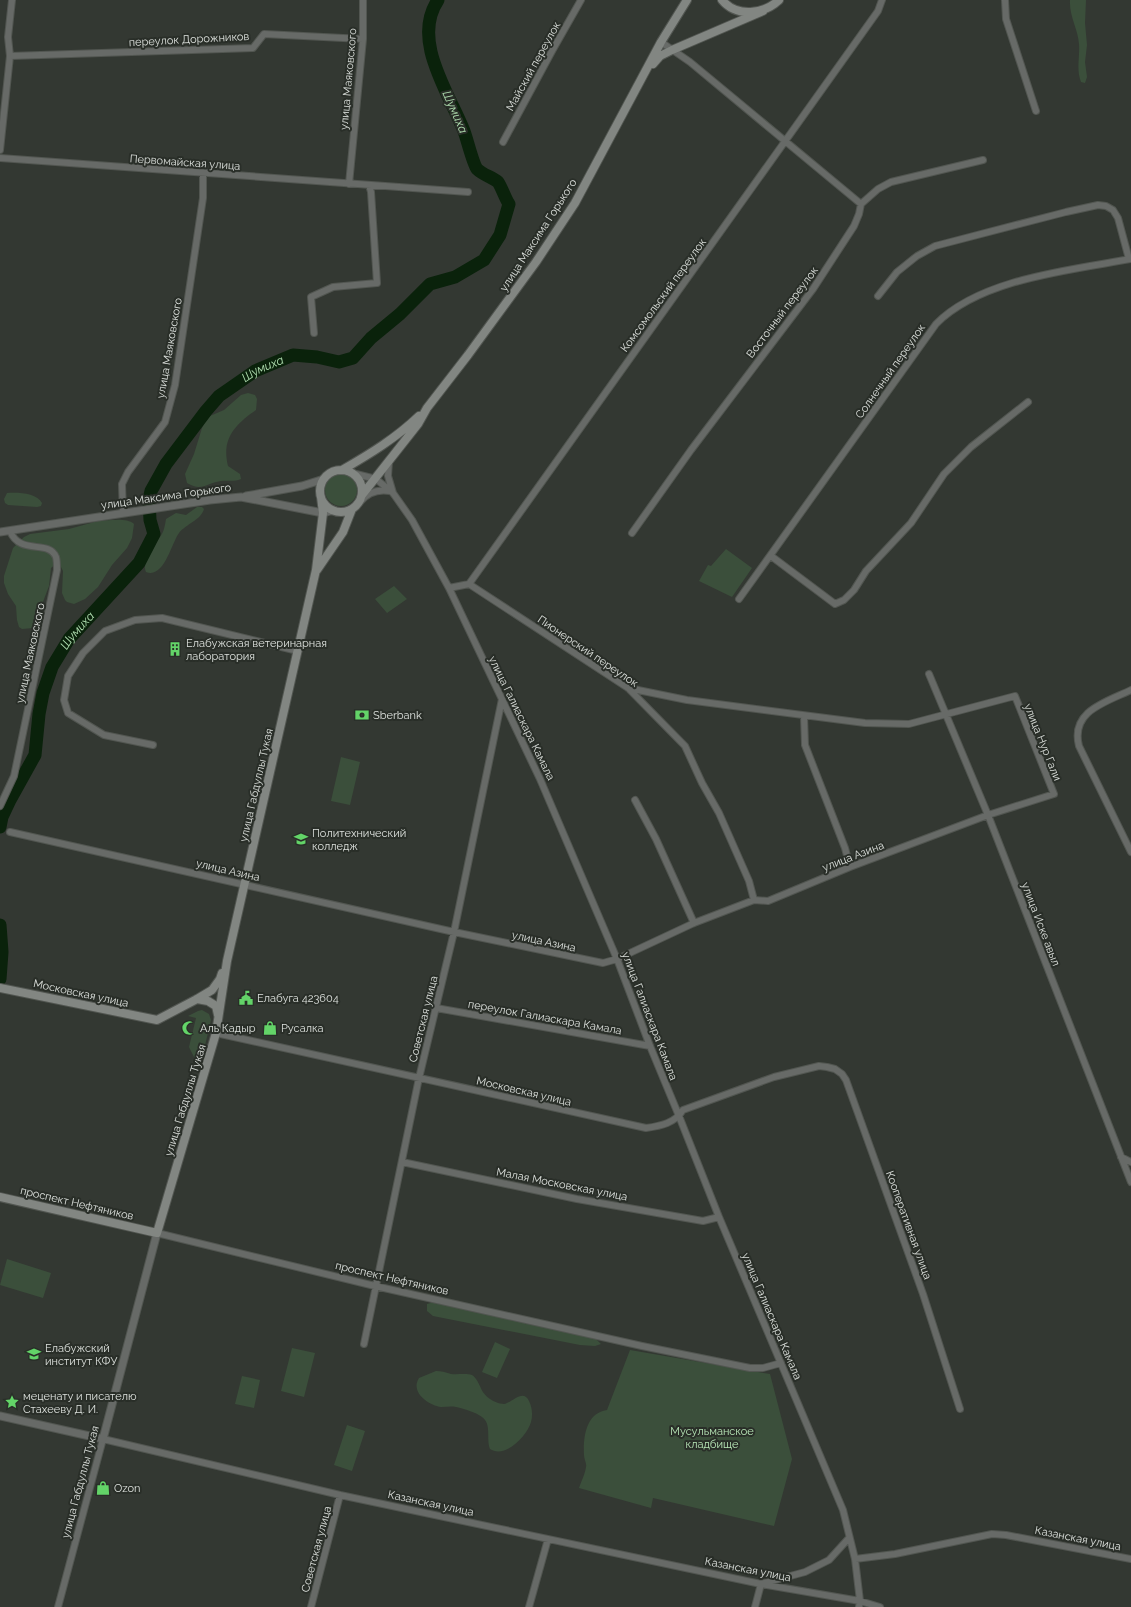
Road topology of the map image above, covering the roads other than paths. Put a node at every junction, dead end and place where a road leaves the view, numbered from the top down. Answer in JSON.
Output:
{"nodes":[{"id":1,"x":12,"y":0,"type":"edge"},
{"id":2,"x":363,"y":0,"type":"edge"},
{"id":3,"x":581,"y":0,"type":"edge"},
{"id":4,"x":687,"y":0,"type":"edge"},
{"id":5,"x":722,"y":0,"type":"edge"},
{"id":6,"x":779,"y":0,"type":"edge"},
{"id":7,"x":785,"y":0,"type":"edge"},
{"id":8,"x":882,"y":0,"type":"edge"},
{"id":9,"x":1005,"y":0,"type":"edge"},
{"id":10,"x":772,"y":6,"type":"junction"},
{"id":11,"x":763,"y":11,"type":"junction"},
{"id":12,"x":0,"y":36,"type":"edge"},
{"id":13,"x":8,"y":37,"type":"junction"},
{"id":14,"x":363,"y":39,"type":"junction"},
{"id":15,"x":661,"y":42,"type":"junction"},
{"id":16,"x":672,"y":50,"type":"junction"},
{"id":17,"x":10,"y":56,"type":"junction"},
{"id":18,"x":646,"y":70,"type":"junction"},
{"id":19,"x":1036,"y":111,"type":"dead end"},
{"id":20,"x":503,"y":142,"type":"dead end"},
{"id":21,"x":784,"y":142,"type":"junction"},
{"id":22,"x":0,"y":150,"type":"edge"},
{"id":23,"x":0,"y":158,"type":"edge"},
{"id":24,"x":984,"y":160,"type":"dead end"},
{"id":25,"x":203,"y":173,"type":"junction"},
{"id":26,"x":349,"y":184,"type":"junction"},
{"id":27,"x":369,"y":185,"type":"junction"},
{"id":28,"x":468,"y":192,"type":"dead end"},
{"id":29,"x":861,"y":204,"type":"junction"},
{"id":30,"x":1130,"y":259,"type":"edge"},
{"id":31,"x":878,"y":296,"type":"dead end"},
{"id":32,"x":314,"y":332,"type":"dead end"},
{"id":33,"x":1028,"y":402,"type":"dead end"},
{"id":34,"x":427,"y":408,"type":"junction"},
{"id":35,"x":389,"y":460,"type":"junction"},
{"id":36,"x":342,"y":470,"type":"junction"},
{"id":37,"x":352,"y":473,"type":"junction"},
{"id":38,"x":324,"y":479,"type":"junction"},
{"id":39,"x":376,"y":479,"type":"junction"},
{"id":40,"x":393,"y":493,"type":"junction"},
{"id":41,"x":241,"y":497,"type":"junction"},
{"id":42,"x":322,"y":497,"type":"junction"},
{"id":43,"x":361,"y":498,"type":"junction"},
{"id":44,"x":352,"y":509,"type":"junction"},
{"id":45,"x":334,"y":510,"type":"junction"},
{"id":46,"x":123,"y":513,"type":"junction"},
{"id":47,"x":322,"y":513,"type":"junction"},
{"id":48,"x":10,"y":531,"type":"junction"},
{"id":49,"x":0,"y":532,"type":"edge"},
{"id":50,"x":632,"y":533,"type":"dead end"},
{"id":51,"x":771,"y":556,"type":"junction"},
{"id":52,"x":316,"y":570,"type":"junction"},
{"id":53,"x":469,"y":584,"type":"junction"},
{"id":54,"x":449,"y":588,"type":"junction"},
{"id":55,"x":739,"y":599,"type":"dead end"},
{"id":56,"x":298,"y":650,"type":"junction"},
{"id":57,"x":929,"y":674,"type":"dead end"},
{"id":58,"x":628,"y":688,"type":"junction"},
{"id":59,"x":1131,"y":690,"type":"edge"},
{"id":60,"x":502,"y":699,"type":"junction"},
{"id":61,"x":946,"y":715,"type":"junction"},
{"id":62,"x":804,"y":716,"type":"junction"},
{"id":63,"x":153,"y":745,"type":"dead end"},
{"id":64,"x":1054,"y":794,"type":"joint"},
{"id":65,"x":635,"y":800,"type":"dead end"},
{"id":66,"x":0,"y":806,"type":"edge"},
{"id":67,"x":988,"y":815,"type":"junction"},
{"id":68,"x":10,"y":832,"type":"dead end"},
{"id":69,"x":1131,"y":852,"type":"edge"},
{"id":70,"x":850,"y":867,"type":"junction"},
{"id":71,"x":244,"y":884,"type":"junction"},
{"id":72,"x":754,"y":900,"type":"junction"},
{"id":73,"x":694,"y":923,"type":"junction"},
{"id":74,"x":454,"y":932,"type":"junction"},
{"id":75,"x":617,"y":959,"type":"junction"},
{"id":76,"x":226,"y":961,"type":"junction"},
{"id":77,"x":0,"y":988,"type":"edge"},
{"id":78,"x":197,"y":999,"type":"junction"},
{"id":79,"x":436,"y":1008,"type":"junction"},
{"id":80,"x":219,"y":1018,"type":"junction"},
{"id":81,"x":216,"y":1033,"type":"junction"},
{"id":82,"x":650,"y":1046,"type":"junction"},
{"id":83,"x":819,"y":1066,"type":"joint"},
{"id":84,"x":419,"y":1078,"type":"junction"},
{"id":85,"x":679,"y":1116,"type":"junction"},
{"id":86,"x":1121,"y":1157,"type":"junction"},
{"id":87,"x":402,"y":1162,"type":"junction"},
{"id":88,"x":1131,"y":1162,"type":"edge"},
{"id":89,"x":1131,"y":1182,"type":"edge"},
{"id":90,"x":0,"y":1197,"type":"edge"},
{"id":91,"x":719,"y":1217,"type":"junction"},
{"id":92,"x":157,"y":1233,"type":"junction"},
{"id":93,"x":375,"y":1286,"type":"junction"},
{"id":94,"x":364,"y":1344,"type":"dead end"},
{"id":95,"x":781,"y":1363,"type":"junction"},
{"id":96,"x":960,"y":1409,"type":"dead end"},
{"id":97,"x":0,"y":1416,"type":"edge"},
{"id":98,"x":103,"y":1439,"type":"junction"},
{"id":99,"x":340,"y":1495,"type":"junction"},
{"id":100,"x":849,"y":1538,"type":"junction"},
{"id":101,"x":548,"y":1539,"type":"junction"},
{"id":102,"x":855,"y":1559,"type":"junction"},
{"id":103,"x":1131,"y":1559,"type":"edge"},
{"id":104,"x":761,"y":1584,"type":"junction"},
{"id":105,"x":860,"y":1604,"type":"edge"},
{"id":106,"x":58,"y":1607,"type":"edge"},
{"id":107,"x":311,"y":1607,"type":"edge"},
{"id":108,"x":529,"y":1607,"type":"edge"},
{"id":109,"x":755,"y":1607,"type":"edge"},
{"id":110,"x":880,"y":1607,"type":"edge"}],
"edges":[{"from":1,"to":13,"type":"street"},
{"from":2,"to":14,"type":"street","name":"улица Маяковского"},
{"from":3,"to":20,"type":"street","name":"Майский переулок"},
{"from":4,"to":15,"type":"main road","name":"улица Максима Горького"},
{"from":5,"to":11,"type":"main road"},
{"from":6,"to":10,"type":"main road"},
{"from":7,"to":10,"type":"main road"},
{"from":8,"to":21,"type":"street","name":"Комсомольский переулок"},
{"from":9,"to":19,"type":"street"},
{"from":10,"to":11,"type":"main road"},
{"from":11,"to":16,"type":"main road"},
{"from":12,"to":13,"type":"street"},
{"from":13,"to":17,"type":"street"},
{"from":14,"to":17,"type":"street","name":"переулок Дорожников"},
{"from":14,"to":26,"type":"street","name":"улица Маяковского"},
{"from":15,"to":16,"type":"street"},
{"from":15,"to":18,"type":"main road","name":"улица Максима Горького"},
{"from":16,"to":18,"type":"main road"},
{"from":16,"to":21,"type":"street"},
{"from":17,"to":22,"type":"street"},
{"from":18,"to":34,"type":"main road","name":"улица Максима Горького"},
{"from":21,"to":29,"type":"street"},
{"from":21,"to":53,"type":"street","name":"Комсомольский переулок"},
{"from":23,"to":25,"type":"street","name":"Первомайская улица"},
{"from":24,"to":29,"type":"street"},
{"from":25,"to":26,"type":"street","name":"Первомайская улица"},
{"from":25,"to":46,"type":"street","name":"улица Маяковского"},
{"from":26,"to":27,"type":"street","name":"Первомайская улица"},
{"from":27,"to":28,"type":"street","name":"Первомайская улица"},
{"from":27,"to":32,"type":"street"},
{"from":29,"to":50,"type":"street","name":"Восточный переулок"},
{"from":30,"to":31,"type":"street"},
{"from":30,"to":51,"type":"street","name":"Солнечный переулок"},
{"from":33,"to":51,"type":"street"},
{"from":34,"to":35,"type":"main road","name":"улица Максима Горького"},
{"from":34,"to":36,"type":"main road","name":"улица Максима Горького"},
{"from":35,"to":39,"type":"main road","name":"улица Максима Горького"},
{"from":35,"to":40,"type":"street"},
{"from":36,"to":37,"type":"main road"},
{"from":36,"to":38,"type":"main road","name":"улица Максима Горького"},
{"from":37,"to":39,"type":"street","name":"улица Галиаскара Камала"},
{"from":37,"to":43,"type":"main road"},
{"from":38,"to":41,"type":"street"},
{"from":38,"to":42,"type":"main road"},
{"from":39,"to":40,"type":"street","name":"улица Галиаскара Камала"},
{"from":39,"to":43,"type":"main road","name":"улица Максима Горького"},
{"from":40,"to":43,"type":"street"},
{"from":40,"to":54,"type":"street","name":"улица Галиаскара Камала"},
{"from":41,"to":46,"type":"street","name":"улица Максима Горького"},
{"from":41,"to":47,"type":"street","name":"улица Максима Горького"},
{"from":42,"to":45,"type":"main road"},
{"from":42,"to":47,"type":"main road","name":"улица Габдуллы Тукая"},
{"from":43,"to":44,"type":"main road","name":"улица Максима Горького"},
{"from":44,"to":45,"type":"main road","name":"улица Максима Горького"},
{"from":44,"to":52,"type":"main road","name":"улица Габдуллы Тукая"},
{"from":45,"to":47,"type":"street","name":"улица Максима Горького"},
{"from":46,"to":48,"type":"street","name":"улица Максима Горького"},
{"from":47,"to":52,"type":"main road","name":"улица Габдуллы Тукая"},
{"from":48,"to":49,"type":"street","name":"улица Максима Горького"},
{"from":48,"to":66,"type":"street","name":"улица Маяковского"},
{"from":51,"to":55,"type":"street","name":"Солнечный переулок"},
{"from":52,"to":56,"type":"main road","name":"улица Габдуллы Тукая"},
{"from":53,"to":54,"type":"street"},
{"from":53,"to":58,"type":"street","name":"Пионерский переулок"},
{"from":54,"to":60,"type":"street","name":"улица Галиаскара Камала"},
{"from":56,"to":63,"type":"street"},
{"from":56,"to":71,"type":"main road","name":"улица Габдуллы Тукая"},
{"from":57,"to":61,"type":"street","name":"улица Иске авыл"},
{"from":58,"to":62,"type":"street"},
{"from":58,"to":72,"type":"street","name":"Пионерский переулок"},
{"from":59,"to":69,"type":"street"},
{"from":60,"to":74,"type":"street","name":"Советская улица"},
{"from":60,"to":75,"type":"street","name":"улица Галиаскара Камала"},
{"from":61,"to":62,"type":"street"},
{"from":61,"to":64,"type":"street","name":"улица Нур Гали"},
{"from":61,"to":67,"type":"street","name":"улица Иске авыл"},
{"from":62,"to":70,"type":"street"},
{"from":64,"to":67,"type":"street","name":"улица Азина"},
{"from":65,"to":73,"type":"street"},
{"from":67,"to":70,"type":"street","name":"улица Азина"},
{"from":67,"to":86,"type":"street","name":"улица Иске авыл"},
{"from":68,"to":71,"type":"street","name":"улица Азина"},
{"from":70,"to":72,"type":"street","name":"улица Азина"},
{"from":71,"to":74,"type":"street","name":"улица Азина"},
{"from":71,"to":76,"type":"main road","name":"улица Габдуллы Тукая"},
{"from":72,"to":73,"type":"street","name":"улица Азина"},
{"from":73,"to":75,"type":"street","name":"улица Азина"},
{"from":74,"to":75,"type":"street","name":"улица Азина"},
{"from":74,"to":79,"type":"street","name":"Советская улица"},
{"from":75,"to":82,"type":"street","name":"улица Галиаскара Камала"},
{"from":76,"to":78,"type":"main road"},
{"from":76,"to":80,"type":"main road","name":"улица Габдуллы Тукая"},
{"from":77,"to":78,"type":"main road","name":"Московская улица"},
{"from":78,"to":80,"type":"main road"},
{"from":79,"to":82,"type":"street","name":"переулок Галиаскара Камала"},
{"from":79,"to":84,"type":"street","name":"Советская улица"},
{"from":80,"to":81,"type":"main road","name":"улица Габдуллы Тукая"},
{"from":81,"to":84,"type":"street","name":"Московская улица"},
{"from":81,"to":92,"type":"main road","name":"улица Габдуллы Тукая"},
{"from":82,"to":85,"type":"street","name":"улица Галиаскара Камала"},
{"from":83,"to":85,"type":"street","name":"Московская улица"},
{"from":83,"to":96,"type":"street","name":"Кооперативная улица"},
{"from":84,"to":85,"type":"street","name":"Московская улица"},
{"from":84,"to":87,"type":"street","name":"Советская улица"},
{"from":85,"to":91,"type":"street","name":"улица Галиаскара Камала"},
{"from":86,"to":88,"type":"street"},
{"from":86,"to":89,"type":"street","name":"улица Иске авыл"},
{"from":87,"to":91,"type":"street","name":"Малая Московская улица"},
{"from":87,"to":93,"type":"street","name":"Советская улица"},
{"from":90,"to":92,"type":"main road","name":"проспект Нефтяников"},
{"from":91,"to":95,"type":"street","name":"улица Галиаскара Камала"},
{"from":92,"to":93,"type":"street","name":"проспект Нефтяников"},
{"from":92,"to":98,"type":"street","name":"улица Габдуллы Тукая"},
{"from":93,"to":94,"type":"street","name":"Советская улица"},
{"from":93,"to":95,"type":"street","name":"проспект Нефтяников"},
{"from":95,"to":100,"type":"street","name":"улица Галиаскара Камала"},
{"from":97,"to":98,"type":"street","name":"Казанская улица"},
{"from":98,"to":99,"type":"street","name":"Казанская улица"},
{"from":98,"to":106,"type":"street","name":"улица Габдуллы Тукая"},
{"from":99,"to":101,"type":"street","name":"Казанская улица"},
{"from":99,"to":107,"type":"street","name":"Советская улица"},
{"from":100,"to":102,"type":"street","name":"улица Галиаскара Камала"},
{"from":100,"to":104,"type":"street"},
{"from":101,"to":104,"type":"street","name":"Казанская улица"},
{"from":101,"to":108,"type":"street"},
{"from":102,"to":103,"type":"street","name":"Казанская улица"},
{"from":102,"to":105,"type":"street","name":"улица Галиаскара Камала"},
{"from":104,"to":105,"type":"street","name":"Казанская улица"},
{"from":104,"to":109,"type":"street"},
{"from":105,"to":110,"type":"street","name":"Казанская улица"}]}
